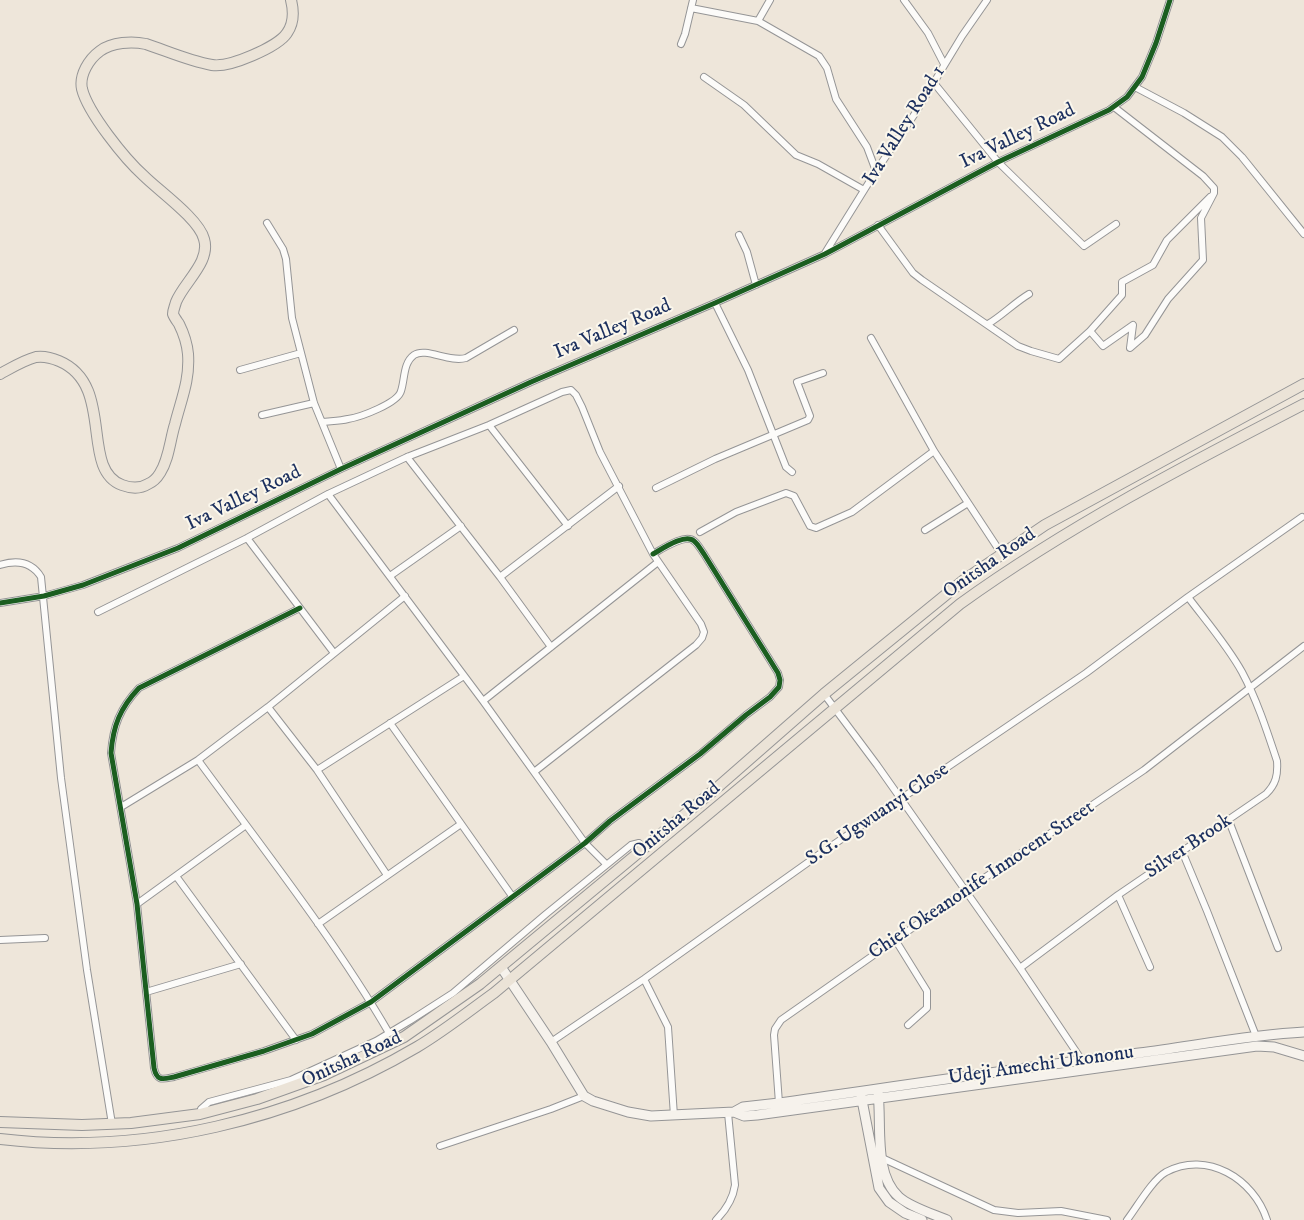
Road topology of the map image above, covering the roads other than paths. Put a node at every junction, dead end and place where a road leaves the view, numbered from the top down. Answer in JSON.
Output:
{"nodes":[{"id":1,"x":291,"y":0,"type":"edge"},
{"id":2,"x":693,"y":0,"type":"edge"},
{"id":3,"x":770,"y":0,"type":"edge"},
{"id":4,"x":904,"y":0,"type":"edge"},
{"id":5,"x":987,"y":0,"type":"edge"},
{"id":6,"x":1170,"y":0,"type":"edge"},
{"id":7,"x":692,"y":8,"type":"junction"},
{"id":8,"x":758,"y":21,"type":"junction"},
{"id":9,"x":681,"y":44,"type":"dead end"},
{"id":10,"x":944,"y":64,"type":"junction"},
{"id":11,"x":704,"y":77,"type":"dead end"},
{"id":12,"x":934,"y":83,"type":"junction"},
{"id":13,"x":1135,"y":87,"type":"junction"},
{"id":14,"x":1114,"y":107,"type":"junction"},
{"id":15,"x":998,"y":162,"type":"junction"},
{"id":16,"x":876,"y":171,"type":"junction"},
{"id":17,"x":864,"y":190,"type":"junction"},
{"id":18,"x":1214,"y":193,"type":"junction"},
{"id":19,"x":268,"y":223,"type":"dead end"},
{"id":20,"x":1116,"y":224,"type":"dead end"},
{"id":21,"x":878,"y":225,"type":"junction"},
{"id":22,"x":1304,"y":234,"type":"edge"},
{"id":23,"x":739,"y":235,"type":"dead end"},
{"id":24,"x":824,"y":254,"type":"junction"},
{"id":25,"x":756,"y":285,"type":"junction"},
{"id":26,"x":1029,"y":294,"type":"dead end"},
{"id":27,"x":715,"y":304,"type":"junction"},
{"id":28,"x":988,"y":324,"type":"junction"},
{"id":29,"x":514,"y":330,"type":"dead end"},
{"id":30,"x":1090,"y":331,"type":"junction"},
{"id":31,"x":871,"y":338,"type":"dead end"},
{"id":32,"x":301,"y":353,"type":"junction"},
{"id":33,"x":240,"y":370,"type":"dead end"},
{"id":34,"x":823,"y":373,"type":"dead end"},
{"id":35,"x":0,"y":374,"type":"edge"},
{"id":36,"x":1304,"y":384,"type":"edge"},
{"id":37,"x":314,"y":403,"type":"junction"},
{"id":38,"x":1304,"y":404,"type":"edge"},
{"id":39,"x":262,"y":415,"type":"dead end"},
{"id":40,"x":322,"y":422,"type":"junction"},
{"id":41,"x":490,"y":425,"type":"junction"},
{"id":42,"x":772,"y":434,"type":"junction"},
{"id":43,"x":934,"y":451,"type":"junction"},
{"id":44,"x":407,"y":457,"type":"junction"},
{"id":45,"x":341,"y":469,"type":"junction"},
{"id":46,"x":792,"y":472,"type":"dead end"},
{"id":47,"x":618,"y":486,"type":"junction"},
{"id":48,"x":656,"y":488,"type":"dead end"},
{"id":49,"x":328,"y":494,"type":"junction"},
{"id":50,"x":968,"y":503,"type":"junction"},
{"id":51,"x":1302,"y":517,"type":"dead end"},
{"id":52,"x":461,"y":526,"type":"junction"},
{"id":53,"x":568,"y":526,"type":"junction"},
{"id":54,"x":925,"y":530,"type":"dead end"},
{"id":55,"x":700,"y":532,"type":"dead end"},
{"id":56,"x":247,"y":538,"type":"junction"},
{"id":57,"x":1001,"y":553,"type":"junction"},
{"id":58,"x":653,"y":554,"type":"junction"},
{"id":59,"x":658,"y":562,"type":"junction"},
{"id":60,"x":0,"y":565,"type":"edge"},
{"id":61,"x":390,"y":576,"type":"junction"},
{"id":62,"x":500,"y":576,"type":"junction"},
{"id":63,"x":44,"y":596,"type":"junction"},
{"id":64,"x":405,"y":596,"type":"junction"},
{"id":65,"x":1188,"y":597,"type":"junction"},
{"id":66,"x":0,"y":603,"type":"edge"},
{"id":67,"x":300,"y":608,"type":"junction"},
{"id":68,"x":98,"y":612,"type":"dead end"},
{"id":69,"x":1304,"y":646,"type":"edge"},
{"id":70,"x":551,"y":647,"type":"junction"},
{"id":71,"x":334,"y":653,"type":"junction"},
{"id":72,"x":464,"y":676,"type":"junction"},
{"id":73,"x":1250,"y":687,"type":"junction"},
{"id":74,"x":824,"y":694,"type":"junction"},
{"id":75,"x":483,"y":701,"type":"junction"},
{"id":76,"x":268,"y":707,"type":"junction"},
{"id":77,"x":836,"y":708,"type":"junction"},
{"id":78,"x":390,"y":724,"type":"junction"},
{"id":79,"x":198,"y":760,"type":"junction"},
{"id":80,"x":317,"y":770,"type":"junction"},
{"id":81,"x":534,"y":772,"type":"junction"},
{"id":82,"x":901,"y":799,"type":"junction"},
{"id":83,"x":121,"y":807,"type":"junction"},
{"id":84,"x":1229,"y":820,"type":"junction"},
{"id":85,"x":461,"y":824,"type":"junction"},
{"id":86,"x":246,"y":825,"type":"junction"},
{"id":87,"x":585,"y":843,"type":"junction"},
{"id":88,"x":644,"y":848,"type":"junction"},
{"id":89,"x":1182,"y":851,"type":"junction"},
{"id":90,"x":606,"y":864,"type":"junction"},
{"id":91,"x":387,"y":875,"type":"junction"},
{"id":92,"x":176,"y":876,"type":"junction"},
{"id":93,"x":965,"y":891,"type":"junction"},
{"id":94,"x":1118,"y":895,"type":"junction"},
{"id":95,"x":512,"y":896,"type":"junction"},
{"id":96,"x":137,"y":904,"type":"junction"},
{"id":97,"x":318,"y":924,"type":"junction"},
{"id":98,"x":45,"y":938,"type":"dead end"},
{"id":99,"x":0,"y":940,"type":"edge"},
{"id":100,"x":896,"y":941,"type":"junction"},
{"id":101,"x":1278,"y":948,"type":"dead end"},
{"id":102,"x":241,"y":964,"type":"junction"},
{"id":103,"x":501,"y":967,"type":"junction"},
{"id":104,"x":1150,"y":967,"type":"dead end"},
{"id":105,"x":1020,"y":968,"type":"junction"},
{"id":106,"x":644,"y":979,"type":"junction"},
{"id":107,"x":509,"y":980,"type":"junction"},
{"id":108,"x":146,"y":992,"type":"junction"},
{"id":109,"x":371,"y":1002,"type":"junction"},
{"id":110,"x":908,"y":1025,"type":"dead end"},
{"id":111,"x":1304,"y":1032,"type":"edge"},
{"id":112,"x":389,"y":1033,"type":"junction"},
{"id":113,"x":1256,"y":1036,"type":"junction"},
{"id":114,"x":296,"y":1040,"type":"junction"},
{"id":115,"x":551,"y":1042,"type":"junction"},
{"id":116,"x":1304,"y":1056,"type":"edge"},
{"id":117,"x":1141,"y":1057,"type":"junction"},
{"id":118,"x":1081,"y":1059,"type":"junction"},
{"id":119,"x":878,"y":1094,"type":"junction"},
{"id":120,"x":584,"y":1096,"type":"junction"},
{"id":121,"x":861,"y":1096,"type":"junction"},
{"id":122,"x":779,"y":1103,"type":"junction"},
{"id":123,"x":731,"y":1113,"type":"junction"},
{"id":124,"x":200,"y":1114,"type":"junction"},
{"id":125,"x":674,"y":1116,"type":"junction"},
{"id":126,"x":0,"y":1122,"type":"edge"},
{"id":127,"x":112,"y":1124,"type":"junction"},
{"id":128,"x":0,"y":1139,"type":"edge"},
{"id":129,"x":440,"y":1146,"type":"dead end"},
{"id":130,"x":882,"y":1158,"type":"junction"},
{"id":131,"x":716,"y":1220,"type":"edge"},
{"id":132,"x":922,"y":1220,"type":"edge"},
{"id":133,"x":947,"y":1220,"type":"edge"},
{"id":134,"x":1107,"y":1220,"type":"edge"},
{"id":135,"x":1127,"y":1220,"type":"edge"},
{"id":136,"x":1267,"y":1220,"type":"edge"}],
"edges":[{"from":1,"to":35,"type":"main road"},
{"from":2,"to":7,"type":"street"},
{"from":3,"to":8,"type":"street"},
{"from":4,"to":10,"type":"street"},
{"from":5,"to":10,"type":"street","name":"Iva Valley Road 1"},
{"from":6,"to":13,"type":"street","name":"Iva Valley Road"},
{"from":7,"to":8,"type":"street"},
{"from":7,"to":9,"type":"street"},
{"from":8,"to":16,"type":"street"},
{"from":10,"to":12,"type":"street","name":"Iva Valley Road 1"},
{"from":11,"to":17,"type":"street"},
{"from":12,"to":15,"type":"street"},
{"from":12,"to":16,"type":"street","name":"Iva Valley Road 1"},
{"from":13,"to":14,"type":"street","name":"Iva Valley Road"},
{"from":13,"to":22,"type":"street"},
{"from":14,"to":15,"type":"street","name":"Iva Valley Road"},
{"from":14,"to":18,"type":"street"},
{"from":15,"to":20,"type":"street"},
{"from":15,"to":21,"type":"street","name":"Iva Valley Road"},
{"from":16,"to":17,"type":"street","name":"Iva Valley Road 1"},
{"from":17,"to":24,"type":"street","name":"Iva Valley Road 1"},
{"from":18,"to":30,"type":"street"},
{"from":18,"to":30,"type":"street"},
{"from":19,"to":32,"type":"street"},
{"from":21,"to":24,"type":"street","name":"Iva Valley Road"},
{"from":21,"to":28,"type":"street"},
{"from":23,"to":25,"type":"street"},
{"from":24,"to":25,"type":"street","name":"Iva Valley Road"},
{"from":25,"to":27,"type":"street","name":"Iva Valley Road"},
{"from":26,"to":28,"type":"street"},
{"from":27,"to":42,"type":"street"},
{"from":27,"to":45,"type":"street","name":"Iva Valley Road"},
{"from":28,"to":30,"type":"street"},
{"from":29,"to":40,"type":"street"},
{"from":31,"to":43,"type":"street"},
{"from":32,"to":33,"type":"street"},
{"from":32,"to":37,"type":"street"},
{"from":34,"to":42,"type":"street"},
{"from":36,"to":57,"type":"main road","name":"Onitsha Road"},
{"from":37,"to":39,"type":"street"},
{"from":37,"to":40,"type":"street"},
{"from":38,"to":77,"type":"main road","name":"Onitsha Road"},
{"from":40,"to":45,"type":"street"},
{"from":41,"to":44,"type":"street"},
{"from":41,"to":47,"type":"street"},
{"from":41,"to":53,"type":"street"},
{"from":42,"to":46,"type":"street"},
{"from":42,"to":48,"type":"street"},
{"from":43,"to":50,"type":"street"},
{"from":43,"to":55,"type":"street"},
{"from":44,"to":49,"type":"street"},
{"from":44,"to":52,"type":"street"},
{"from":45,"to":63,"type":"street","name":"Iva Valley Road"},
{"from":47,"to":53,"type":"street"},
{"from":47,"to":58,"type":"street"},
{"from":49,"to":56,"type":"street"},
{"from":49,"to":61,"type":"street"},
{"from":50,"to":54,"type":"street"},
{"from":50,"to":57,"type":"street"},
{"from":51,"to":65,"type":"street","name":"S.G. Ugwuanyi Close"},
{"from":52,"to":61,"type":"street"},
{"from":52,"to":62,"type":"street"},
{"from":53,"to":62,"type":"street"},
{"from":56,"to":67,"type":"street"},
{"from":56,"to":68,"type":"street"},
{"from":57,"to":74,"type":"main road","name":"Onitsha Road"},
{"from":58,"to":59,"type":"street"},
{"from":58,"to":87,"type":"street"},
{"from":59,"to":70,"type":"street"},
{"from":59,"to":81,"type":"street"},
{"from":60,"to":63,"type":"street"},
{"from":61,"to":64,"type":"street"},
{"from":62,"to":70,"type":"street"},
{"from":63,"to":66,"type":"street","name":"Iva Valley Road"},
{"from":63,"to":127,"type":"street"},
{"from":64,"to":71,"type":"street"},
{"from":64,"to":72,"type":"street"},
{"from":65,"to":73,"type":"street"},
{"from":65,"to":82,"type":"street","name":"S.G. Ugwuanyi Close"},
{"from":67,"to":71,"type":"street"},
{"from":67,"to":83,"type":"street"},
{"from":69,"to":73,"type":"street","name":"Chief Okeanonife Innocent Street"},
{"from":70,"to":75,"type":"street"},
{"from":71,"to":76,"type":"street"},
{"from":72,"to":75,"type":"street"},
{"from":72,"to":78,"type":"street"},
{"from":73,"to":84,"type":"street","name":"Silver Brook"},
{"from":73,"to":93,"type":"street","name":"Chief Okeanonife Innocent Street"},
{"from":74,"to":77,"type":"street"},
{"from":74,"to":88,"type":"main road","name":"Onitsha Road"},
{"from":75,"to":81,"type":"street"},
{"from":76,"to":79,"type":"street"},
{"from":76,"to":80,"type":"street"},
{"from":77,"to":82,"type":"street"},
{"from":77,"to":107,"type":"main road","name":"Onitsha Road"},
{"from":78,"to":80,"type":"street"},
{"from":78,"to":85,"type":"street"},
{"from":79,"to":83,"type":"street"},
{"from":79,"to":86,"type":"street"},
{"from":80,"to":91,"type":"street"},
{"from":81,"to":87,"type":"street"},
{"from":82,"to":93,"type":"street"},
{"from":82,"to":106,"type":"street","name":"S.G. Ugwuanyi Close"},
{"from":83,"to":96,"type":"street"},
{"from":84,"to":89,"type":"street","name":"Silver Brook"},
{"from":84,"to":101,"type":"street"},
{"from":85,"to":91,"type":"street"},
{"from":85,"to":95,"type":"street"},
{"from":86,"to":92,"type":"street"},
{"from":86,"to":97,"type":"street"},
{"from":87,"to":90,"type":"street"},
{"from":87,"to":95,"type":"street"},
{"from":88,"to":90,"type":"street"},
{"from":88,"to":103,"type":"main road","name":"Onitsha Road"},
{"from":89,"to":94,"type":"street","name":"Silver Brook"},
{"from":89,"to":113,"type":"street"},
{"from":90,"to":112,"type":"street"},
{"from":91,"to":97,"type":"street"},
{"from":92,"to":96,"type":"street"},
{"from":92,"to":102,"type":"street"},
{"from":93,"to":100,"type":"street","name":"Chief Okeanonife Innocent Street"},
{"from":93,"to":105,"type":"street"},
{"from":94,"to":104,"type":"street"},
{"from":94,"to":105,"type":"street","name":"Silver Brook"},
{"from":95,"to":109,"type":"street"},
{"from":96,"to":108,"type":"street"},
{"from":97,"to":109,"type":"street"},
{"from":98,"to":99,"type":"street"},
{"from":100,"to":110,"type":"street"},
{"from":100,"to":122,"type":"street","name":"Chief Okeanonife Innocent Street"},
{"from":102,"to":108,"type":"street"},
{"from":102,"to":114,"type":"street"},
{"from":103,"to":107,"type":"main road"},
{"from":103,"to":124,"type":"main road","name":"Onitsha Road"},
{"from":105,"to":118,"type":"street"},
{"from":106,"to":115,"type":"street","name":"S.G. Ugwuanyi Close"},
{"from":106,"to":125,"type":"street"},
{"from":107,"to":115,"type":"main road"},
{"from":107,"to":128,"type":"main road","name":"Onitsha Road"},
{"from":108,"to":114,"type":"street"},
{"from":109,"to":112,"type":"street"},
{"from":109,"to":114,"type":"street"},
{"from":111,"to":113,"type":"main road","name":"Udeji Amechi Ukononu"},
{"from":112,"to":124,"type":"street"},
{"from":113,"to":117,"type":"main road","name":"Udeji Amechi Ukononu"},
{"from":115,"to":120,"type":"main road"},
{"from":116,"to":117,"type":"main road","name":"Udeji Amechi Ukononu"},
{"from":117,"to":118,"type":"main road","name":"Udeji Amechi Ukononu"},
{"from":117,"to":119,"type":"main road","name":"Udeji Amechi Ukononu"},
{"from":118,"to":119,"type":"main road","name":"Udeji Amechi Ukononu"},
{"from":119,"to":121,"type":"main road","name":"Udeji Amechi Ukononu"},
{"from":119,"to":130,"type":"main road"},
{"from":120,"to":125,"type":"main road"},
{"from":120,"to":129,"type":"street"},
{"from":121,"to":122,"type":"main road","name":"Udeji Amechi Ukononu"},
{"from":121,"to":123,"type":"main road"},
{"from":121,"to":132,"type":"main road"},
{"from":122,"to":123,"type":"main road","name":"Udeji Amechi Ukononu"},
{"from":123,"to":125,"type":"main road"},
{"from":123,"to":131,"type":"street"},
{"from":124,"to":127,"type":"main road","name":"Onitsha Road"},
{"from":126,"to":127,"type":"main road","name":"Onitsha Road"},
{"from":130,"to":133,"type":"main road"},
{"from":130,"to":134,"type":"street"},
{"from":135,"to":136,"type":"street"}]}
